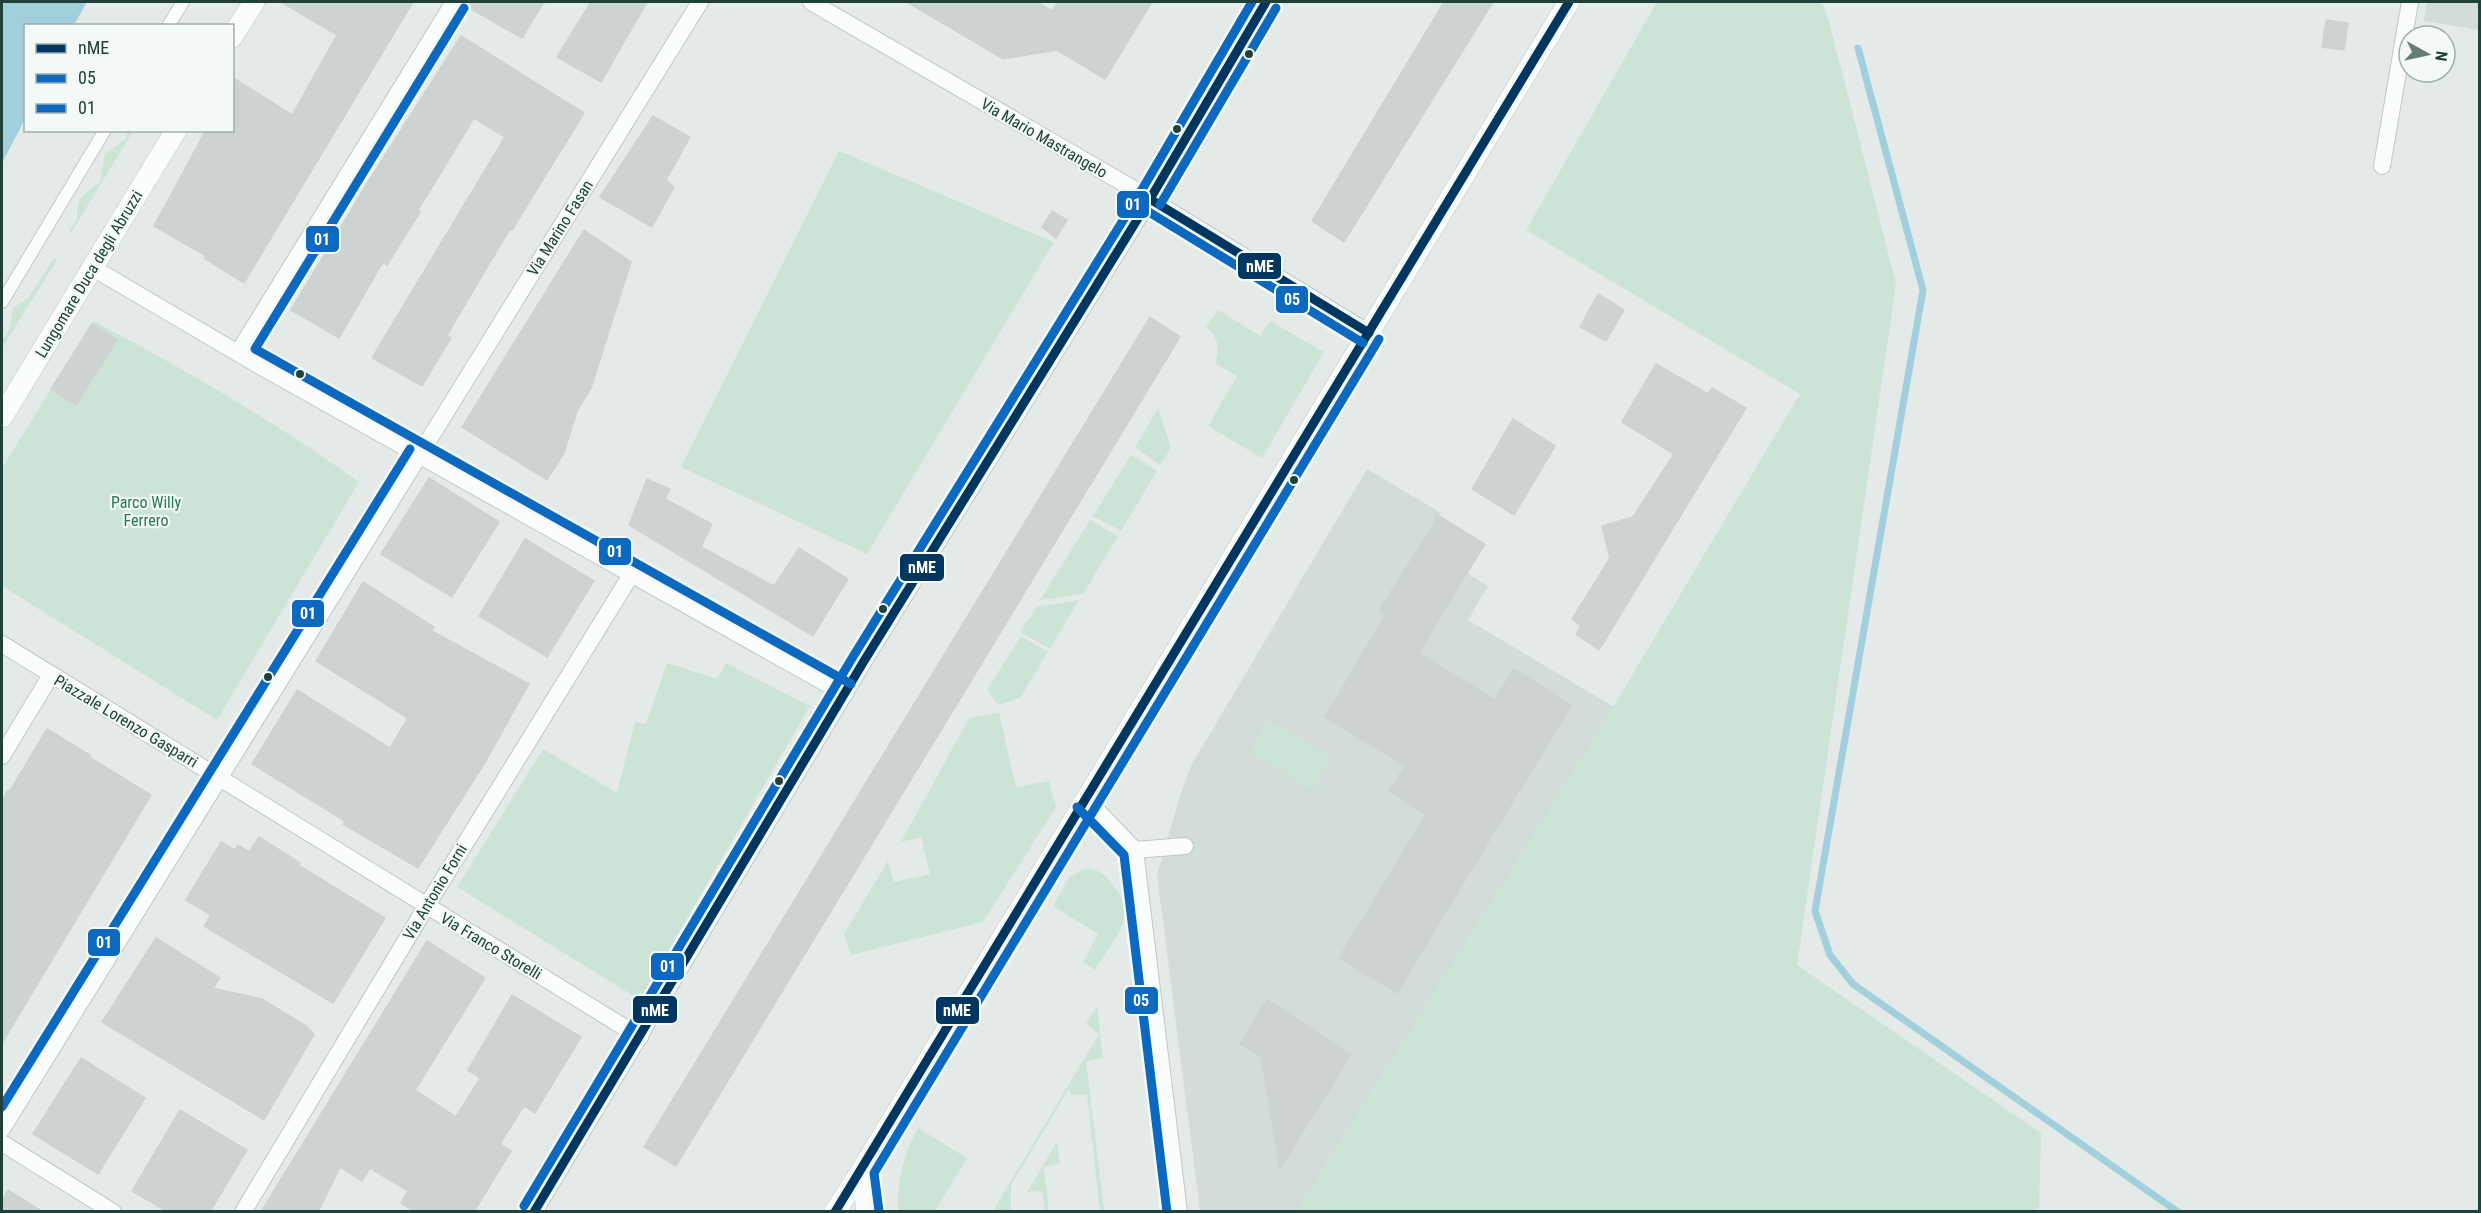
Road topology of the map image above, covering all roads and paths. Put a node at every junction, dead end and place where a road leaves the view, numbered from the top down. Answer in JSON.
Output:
{"nodes":[{"id":1,"x":183,"y":2,"type":"edge"},
{"id":2,"x":254,"y":2,"type":"edge"},
{"id":3,"x":454,"y":2,"type":"edge"},
{"id":4,"x":700,"y":2,"type":"edge"},
{"id":5,"x":811,"y":2,"type":"edge"},
{"id":6,"x":1266,"y":2,"type":"edge"},
{"id":7,"x":1569,"y":2,"type":"edge"},
{"id":8,"x":2410,"y":2,"type":"edge"},
{"id":9,"x":169,"y":24,"type":"edge"},
{"id":10,"x":234,"y":34,"type":"edge"},
{"id":11,"x":104,"y":132,"type":"edge"},
{"id":12,"x":175,"y":132,"type":"edge"},
{"id":13,"x":2382,"y":166,"type":"dead end"},
{"id":14,"x":1150,"y":199,"type":"junction"},
{"id":15,"x":93,"y":268,"type":"junction"},
{"id":16,"x":2,"y":302,"type":"edge"},
{"id":17,"x":1369,"y":333,"type":"junction"},
{"id":18,"x":238,"y":353,"type":"junction"},
{"id":19,"x":2,"y":417,"type":"edge"},
{"id":20,"x":420,"y":455,"type":"junction"},
{"id":21,"x":631,"y":575,"type":"junction"},
{"id":22,"x":2,"y":644,"type":"edge"},
{"id":23,"x":51,"y":675,"type":"junction"},
{"id":24,"x":845,"y":694,"type":"junction"},
{"id":25,"x":2,"y":756,"type":"edge"},
{"id":26,"x":220,"y":778,"type":"junction"},
{"id":27,"x":1086,"y":799,"type":"junction"},
{"id":28,"x":1185,"y":846,"type":"dead end"},
{"id":29,"x":1135,"y":850,"type":"junction"},
{"id":30,"x":426,"y":907,"type":"junction"},
{"id":31,"x":640,"y":1037,"type":"junction"},
{"id":32,"x":2,"y":1129,"type":"edge"},
{"id":33,"x":2,"y":1143,"type":"edge"},
{"id":34,"x":862,"y":1170,"type":"junction"},
{"id":35,"x":113,"y":1212,"type":"edge"},
{"id":36,"x":243,"y":1212,"type":"edge"},
{"id":37,"x":534,"y":1212,"type":"edge"},
{"id":38,"x":835,"y":1212,"type":"edge"},
{"id":39,"x":867,"y":1212,"type":"edge"},
{"id":40,"x":1179,"y":1212,"type":"edge"}],
"edges":[{"from":1,"to":9,"type":"street"},
{"from":2,"to":10,"type":"street"},
{"from":3,"to":18,"type":"street"},
{"from":4,"to":20,"type":"street","name":"Via Marino Fasan"},
{"from":5,"to":14,"type":"street","name":"Via Mario Mastrangelo"},
{"from":6,"to":14,"type":"street"},
{"from":7,"to":17,"type":"street"},
{"from":8,"to":13,"type":"street"},
{"from":11,"to":16,"type":"street"},
{"from":12,"to":15,"type":"street","name":"Lungomare Duca degli Abruzzi"},
{"from":14,"to":17,"type":"street","name":"Via Mario Mastrangelo"},
{"from":14,"to":24,"type":"street"},
{"from":15,"to":18,"type":"street"},
{"from":15,"to":19,"type":"street","name":"Lungomare Duca degli Abruzzi"},
{"from":17,"to":27,"type":"street"},
{"from":18,"to":20,"type":"street"},
{"from":20,"to":21,"type":"street"},
{"from":20,"to":26,"type":"street"},
{"from":21,"to":24,"type":"street"},
{"from":21,"to":30,"type":"street","name":"Via Antonio Forni"},
{"from":22,"to":23,"type":"street","name":"Piazzale Lorenzo Gasparri"},
{"from":23,"to":25,"type":"street"},
{"from":23,"to":26,"type":"street","name":"Piazzale Lorenzo Gasparri"},
{"from":24,"to":31,"type":"street"},
{"from":26,"to":30,"type":"street","name":"Via Franco Storelli"},
{"from":26,"to":32,"type":"street"},
{"from":27,"to":29,"type":"street"},
{"from":27,"to":34,"type":"street"},
{"from":28,"to":29,"type":"street"},
{"from":29,"to":40,"type":"street"},
{"from":30,"to":31,"type":"street","name":"Via Franco Storelli"},
{"from":30,"to":36,"type":"street","name":"Via Antonio Forni"},
{"from":31,"to":37,"type":"street"},
{"from":33,"to":35,"type":"street"},
{"from":34,"to":38,"type":"street"},
{"from":34,"to":39,"type":"street"}]}
